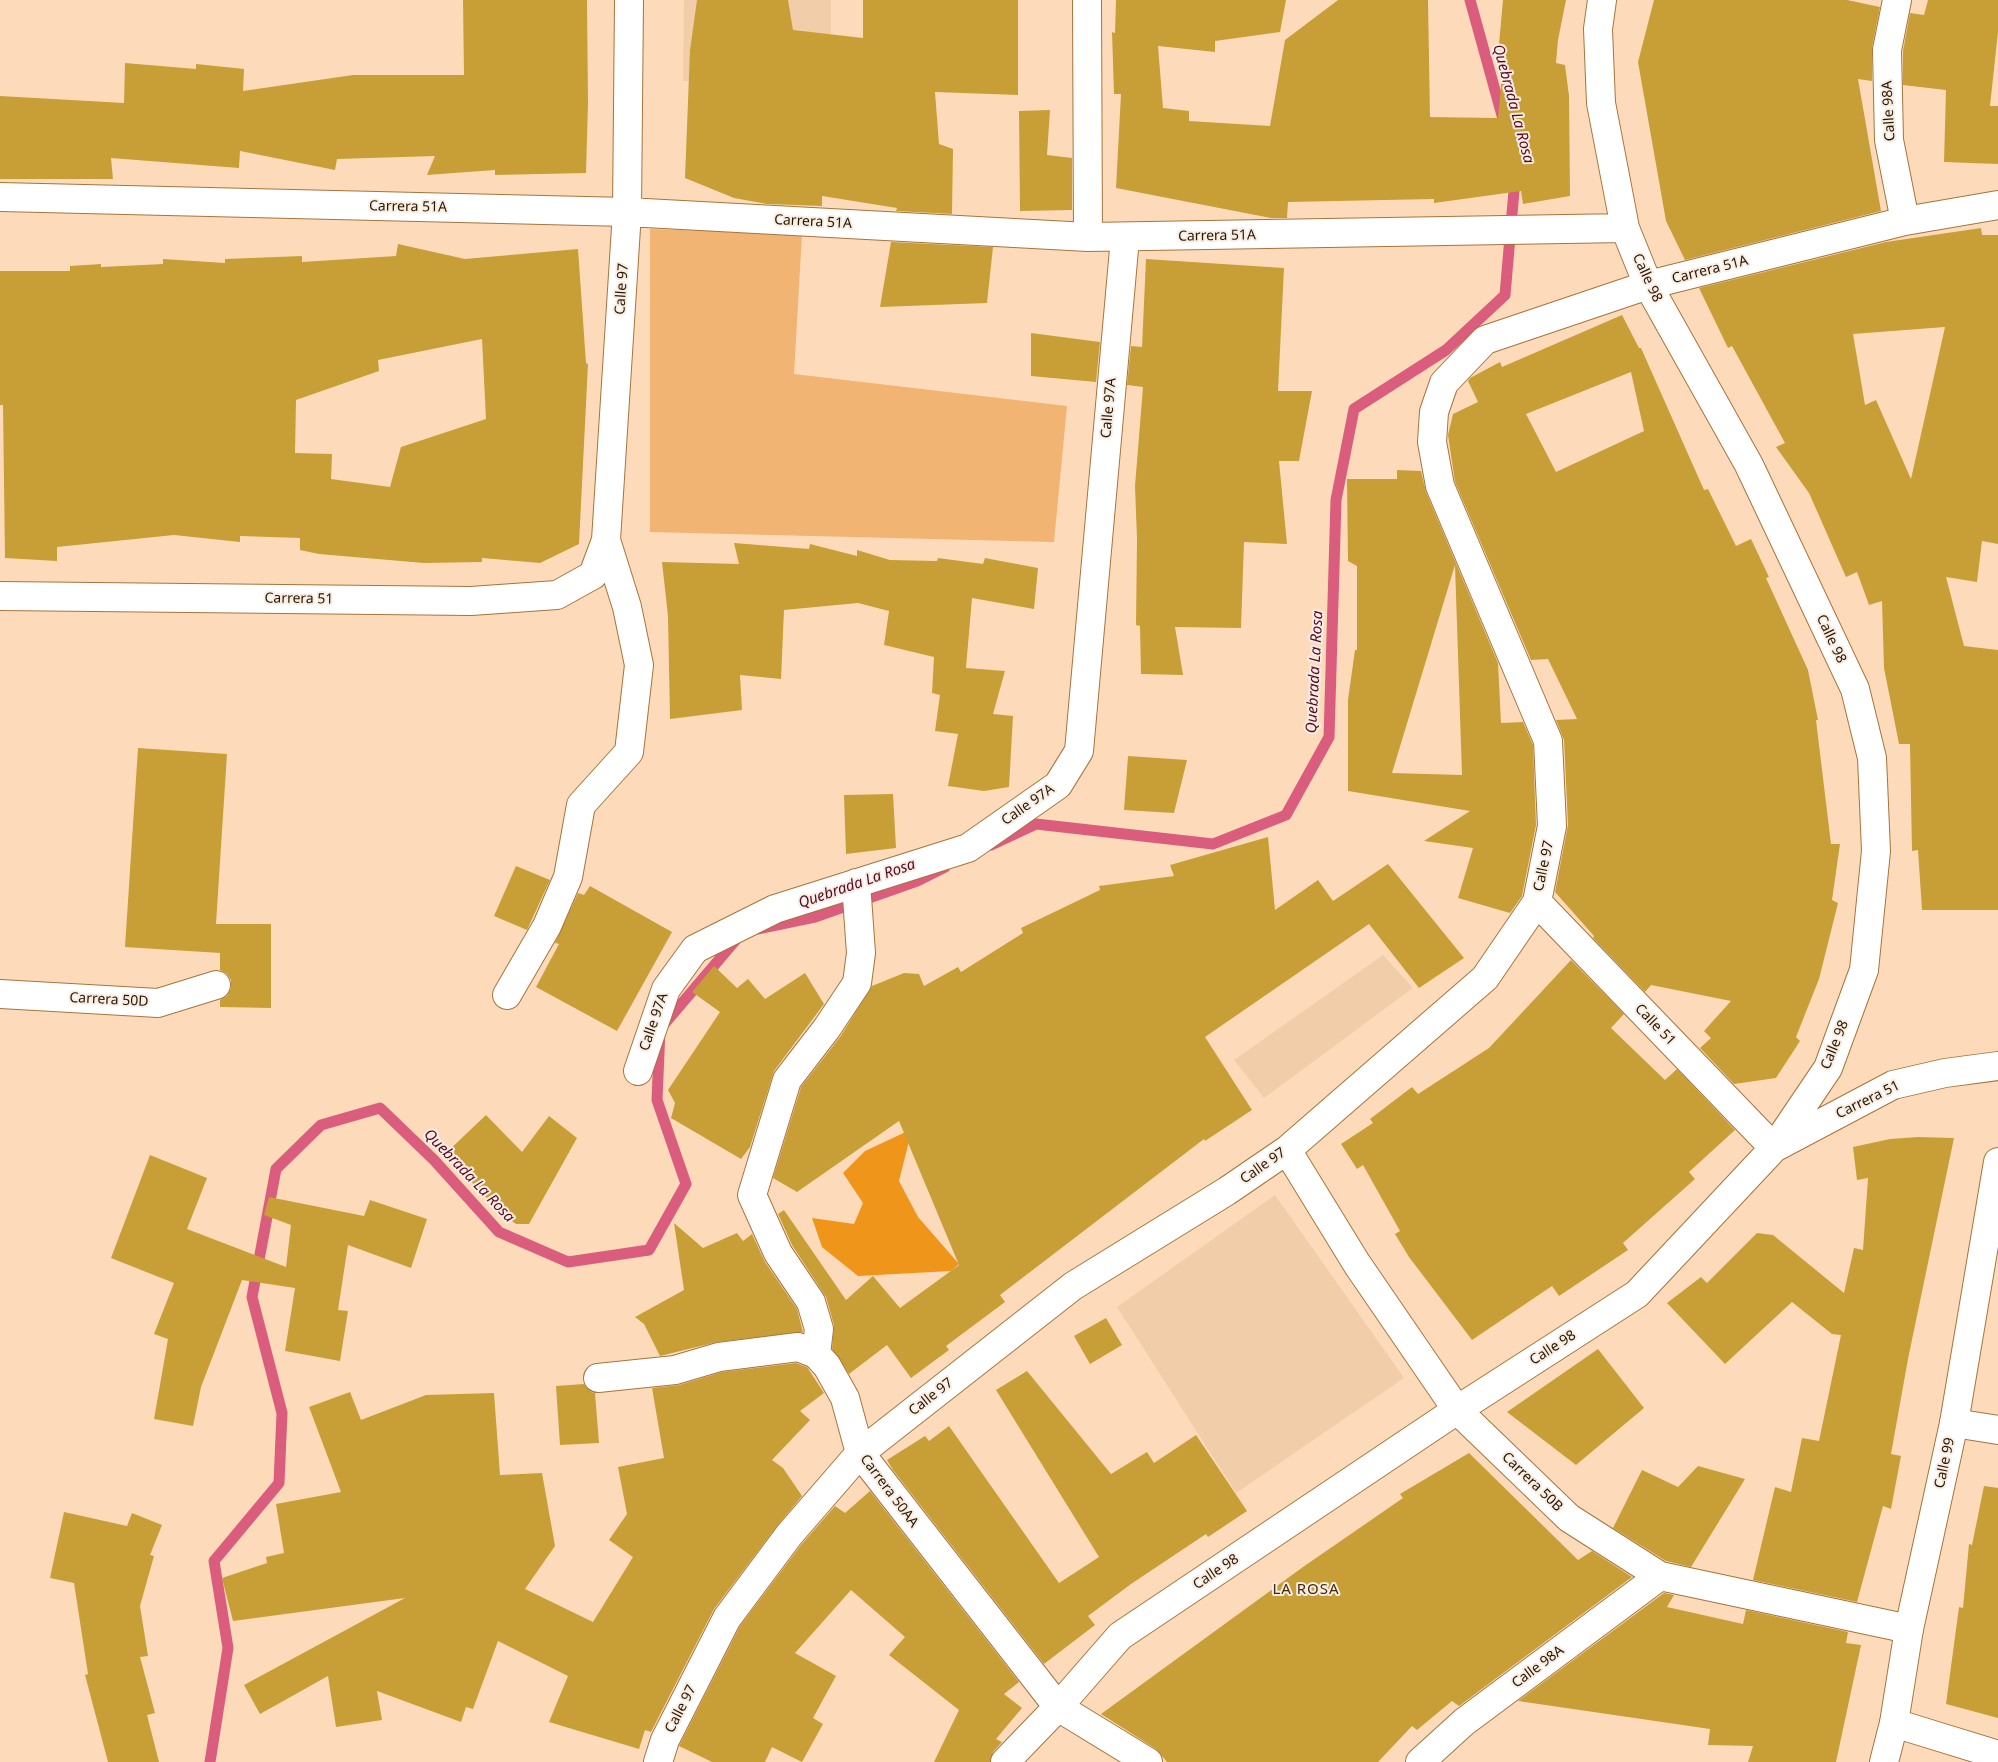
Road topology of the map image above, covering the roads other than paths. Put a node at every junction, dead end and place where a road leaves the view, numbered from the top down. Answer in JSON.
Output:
{"nodes":[{"id":1,"x":629,"y":0,"type":"edge"},
{"id":2,"x":1087,"y":0,"type":"edge"},
{"id":3,"x":1602,"y":0,"type":"edge"},
{"id":4,"x":1897,"y":0,"type":"edge"},
{"id":5,"x":0,"y":197,"type":"edge"},
{"id":6,"x":1998,"y":205,"type":"edge"},
{"id":7,"x":627,"y":212,"type":"junction"},
{"id":8,"x":1905,"y":221,"type":"junction"},
{"id":9,"x":1625,"y":228,"type":"junction"},
{"id":10,"x":1088,"y":237,"type":"junction"},
{"id":11,"x":1125,"y":238,"type":"junction"},
{"id":12,"x":1648,"y":285,"type":"junction"},
{"id":13,"x":1432,"y":442,"type":"joint"},
{"id":14,"x":606,"y":540,"type":"junction"},
{"id":15,"x":593,"y":575,"type":"joint"},
{"id":16,"x":0,"y":596,"type":"edge"},
{"id":17,"x":857,"y":889,"type":"junction"},
{"id":18,"x":1537,"y":902,"type":"junction"},
{"id":19,"x":216,"y":985,"type":"dead end"},
{"id":20,"x":0,"y":994,"type":"edge"},
{"id":21,"x":507,"y":995,"type":"dead end"},
{"id":22,"x":1998,"y":1066,"type":"edge"},
{"id":23,"x":638,"y":1070,"type":"dead end"},
{"id":24,"x":1774,"y":1148,"type":"junction"},
{"id":25,"x":1287,"y":1150,"type":"junction"},
{"id":26,"x":1998,"y":1162,"type":"edge"},
{"id":27,"x":816,"y":1354,"type":"junction"},
{"id":28,"x":598,"y":1378,"type":"dead end"},
{"id":29,"x":1458,"y":1410,"type":"junction"},
{"id":30,"x":1954,"y":1423,"type":"junction"},
{"id":31,"x":1998,"y":1430,"type":"edge"},
{"id":32,"x":860,"y":1453,"type":"junction"},
{"id":33,"x":1660,"y":1576,"type":"junction"},
{"id":34,"x":1910,"y":1629,"type":"junction"},
{"id":35,"x":1058,"y":1707,"type":"junction"},
{"id":36,"x":1894,"y":1723,"type":"junction"},
{"id":37,"x":1998,"y":1755,"type":"edge"},
{"id":38,"x":658,"y":1762,"type":"edge"},
{"id":39,"x":1005,"y":1762,"type":"edge"},
{"id":40,"x":1148,"y":1762,"type":"edge"},
{"id":41,"x":1420,"y":1762,"type":"edge"},
{"id":42,"x":1884,"y":1762,"type":"edge"}],
"edges":[{"from":1,"to":7,"type":"street","name":"Calle 97"},
{"from":2,"to":10,"type":"street"},
{"from":3,"to":9,"type":"street","name":"Calle 98"},
{"from":4,"to":8,"type":"street","name":"Calle 98A"},
{"from":5,"to":7,"type":"street","name":"Carrera 51A"},
{"from":6,"to":8,"type":"street","name":"Carrera 51A"},
{"from":7,"to":10,"type":"street","name":"Carrera 51A"},
{"from":7,"to":14,"type":"street","name":"Calle 97"},
{"from":8,"to":12,"type":"street","name":"Carrera 51A"},
{"from":9,"to":11,"type":"street","name":"Carrera 51A"},
{"from":9,"to":12,"type":"street","name":"Calle 98"},
{"from":10,"to":11,"type":"street","name":"Carrera 51A"},
{"from":11,"to":17,"type":"street","name":"Calle 97A"},
{"from":12,"to":13,"type":"street","name":"Carrera 51A"},
{"from":12,"to":24,"type":"street","name":"Calle 98"},
{"from":13,"to":18,"type":"street","name":"Calle 97"},
{"from":14,"to":15,"type":"street","name":"Calle 97"},
{"from":14,"to":21,"type":"street"},
{"from":15,"to":16,"type":"street","name":"Carrera 51"},
{"from":17,"to":23,"type":"street","name":"Calle 97A"},
{"from":17,"to":27,"type":"street"},
{"from":18,"to":24,"type":"street","name":"Calle 51"},
{"from":18,"to":25,"type":"street","name":"Calle 97"},
{"from":19,"to":20,"type":"street","name":"Carrera 50D"},
{"from":22,"to":24,"type":"street","name":"Carrera 51"},
{"from":24,"to":29,"type":"street","name":"Calle 98"},
{"from":25,"to":29,"type":"street","name":"Carrera 50B"},
{"from":25,"to":32,"type":"street","name":"Calle 97"},
{"from":26,"to":30,"type":"street","name":"Calle 99"},
{"from":27,"to":28,"type":"street"},
{"from":27,"to":32,"type":"street","name":"Carrera 50AA"},
{"from":29,"to":33,"type":"street","name":"Carrera 50B"},
{"from":29,"to":35,"type":"street","name":"Calle 98"},
{"from":30,"to":31,"type":"street"},
{"from":30,"to":34,"type":"street","name":"Calle 99"},
{"from":32,"to":35,"type":"street","name":"Carrera 50AA"},
{"from":32,"to":38,"type":"street","name":"Calle 97"},
{"from":33,"to":34,"type":"street","name":"Carrera 50B"},
{"from":33,"to":41,"type":"street","name":"Calle 98A"},
{"from":34,"to":36,"type":"street","name":"Calle 99"},
{"from":35,"to":39,"type":"street","name":"Calle 98"},
{"from":35,"to":40,"type":"street","name":"Carrera 50AA"},
{"from":36,"to":37,"type":"street"},
{"from":36,"to":42,"type":"street","name":"Calle 99"}]}
